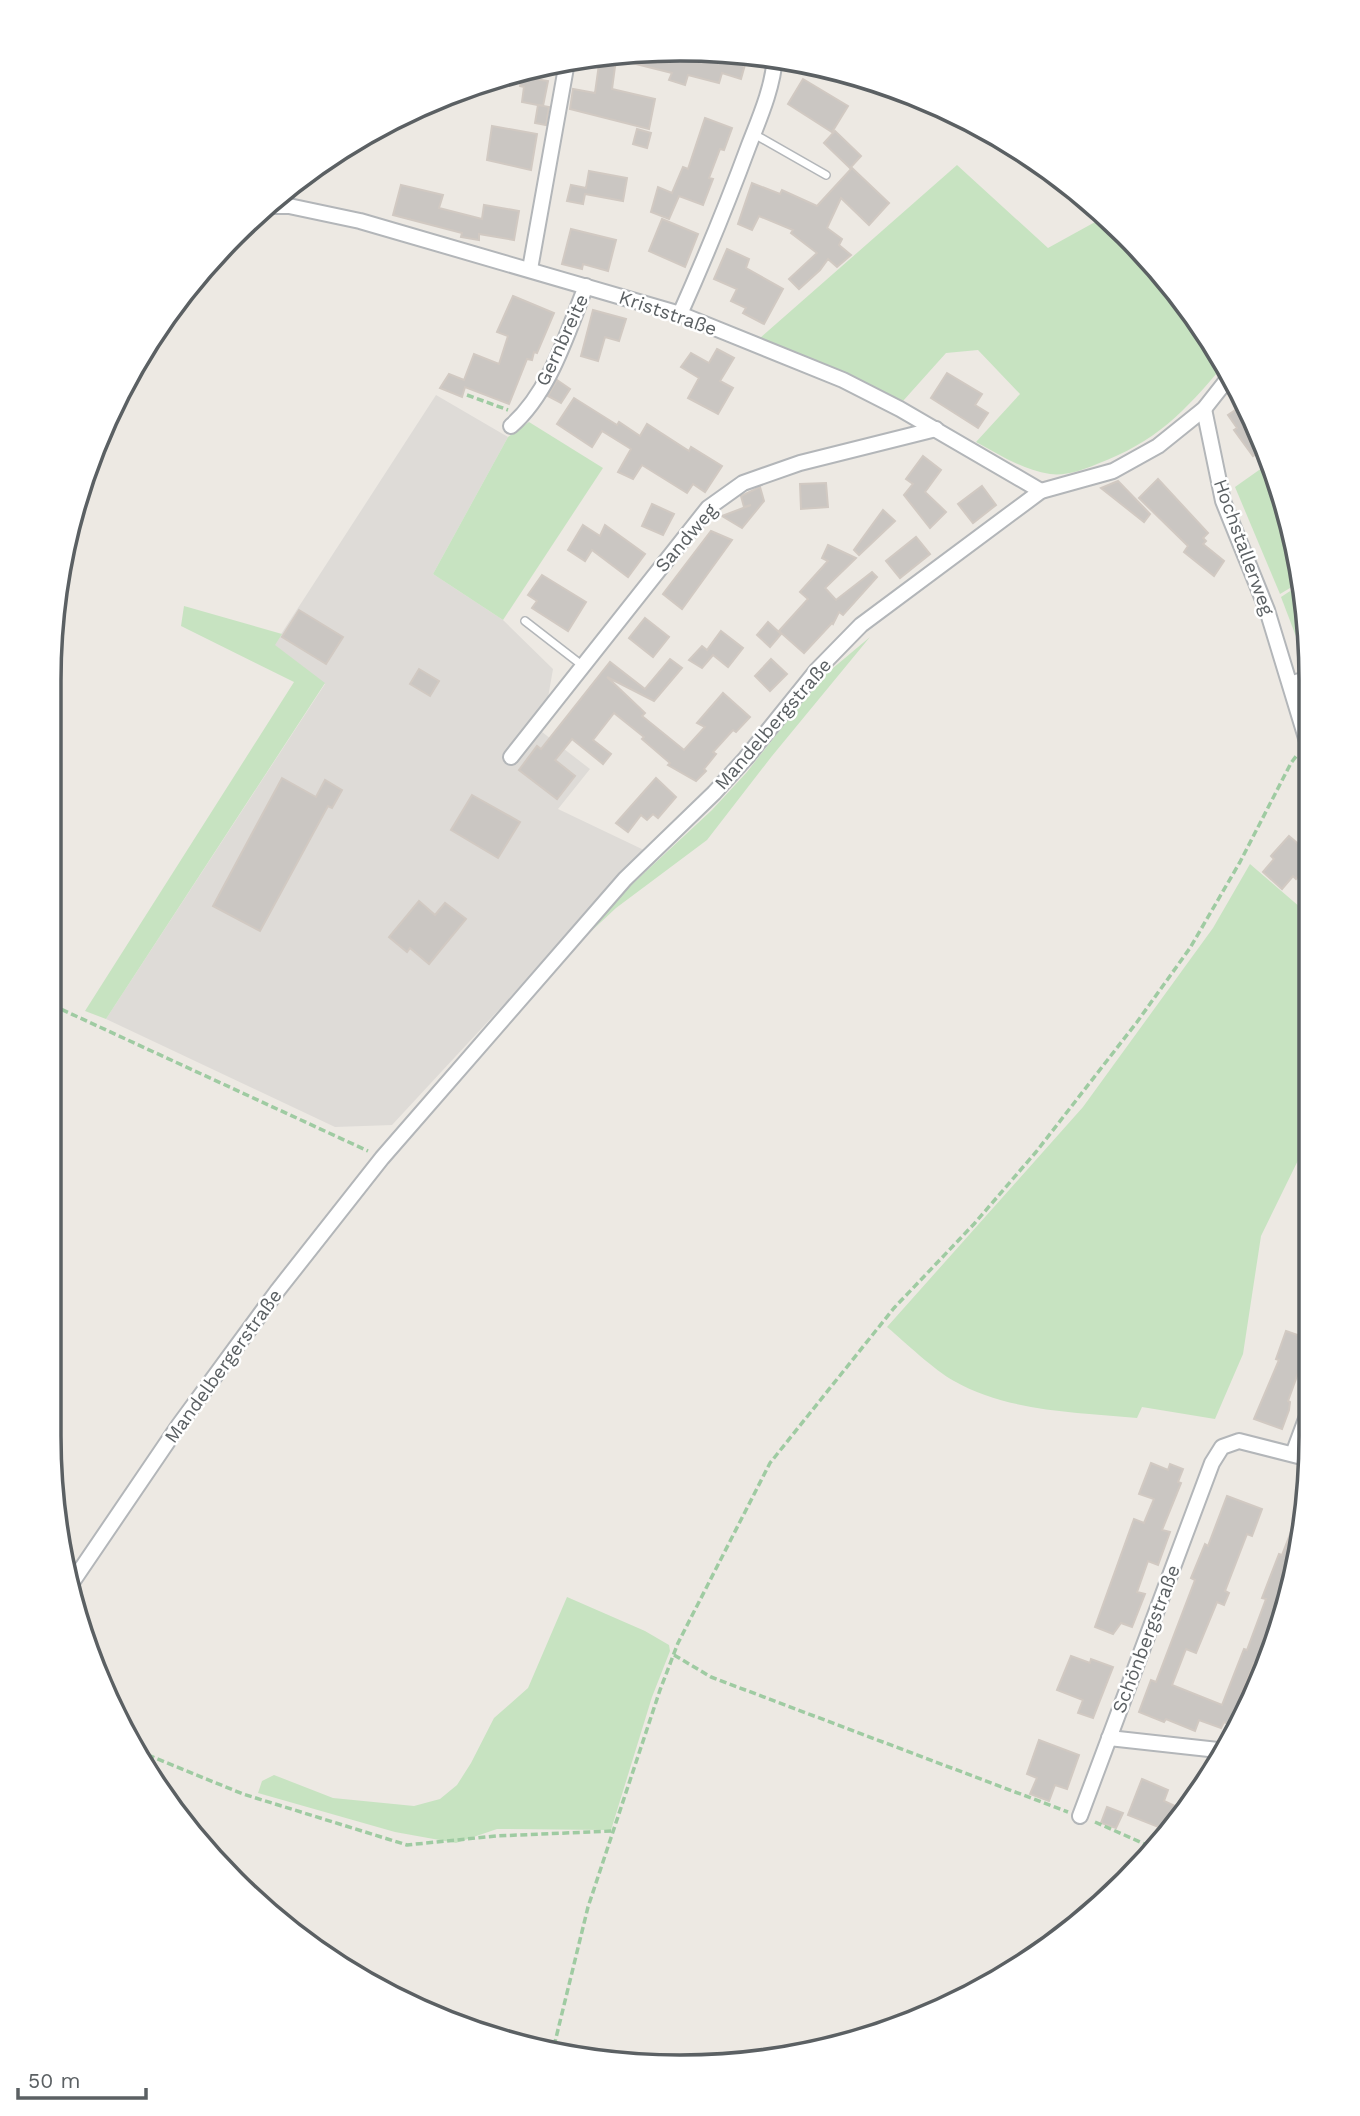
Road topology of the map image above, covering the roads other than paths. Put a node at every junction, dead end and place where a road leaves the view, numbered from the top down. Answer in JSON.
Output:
{"nodes":[{"id":1,"x":774,"y":69,"type":"edge"},
{"id":2,"x":565,"y":72,"type":"edge"},
{"id":3,"x":753,"y":134,"type":"junction"},
{"id":4,"x":826,"y":175,"type":"dead end"},
{"id":5,"x":283,"y":206,"type":"edge"},
{"id":6,"x":530,"y":269,"type":"junction"},
{"id":7,"x":586,"y":286,"type":"junction"},
{"id":8,"x":680,"y":314,"type":"junction"},
{"id":9,"x":1223,"y":384,"type":"edge"},
{"id":10,"x":1203,"y":409,"type":"junction"},
{"id":11,"x":517,"y":421,"type":"road end"},
{"id":12,"x":936,"y":429,"type":"junction"},
{"id":13,"x":1041,"y":491,"type":"junction"},
{"id":14,"x":525,"y":621,"type":"dead end"},
{"id":15,"x":583,"y":666,"type":"junction"},
{"id":16,"x":1299,"y":681,"type":"edge"},
{"id":17,"x":1290,"y":684,"type":"junction"},
{"id":18,"x":1299,"y":714,"type":"edge"},
{"id":19,"x":511,"y":757,"type":"dead end"},
{"id":20,"x":382,"y":1158,"type":"joint"},
{"id":21,"x":1298,"y":1456,"type":"edge"},
{"id":22,"x":77,"y":1575,"type":"edge"},
{"id":23,"x":1109,"y":1738,"type":"junction"},
{"id":24,"x":1213,"y":1749,"type":"edge"},
{"id":25,"x":1080,"y":1816,"type":"road end"}],
"edges":[{"from":1,"to":3,"type":"street"},
{"from":2,"to":6,"type":"street"},
{"from":3,"to":4,"type":"lane"},
{"from":3,"to":8,"type":"street"},
{"from":5,"to":6,"type":"street","name":"Kriststraße"},
{"from":6,"to":7,"type":"street","name":"Kriststraße"},
{"from":7,"to":8,"type":"street","name":"Kriststraße"},
{"from":7,"to":11,"type":"street","name":"Gernbreite"},
{"from":8,"to":12,"type":"street","name":"Kriststraße"},
{"from":9,"to":10,"type":"street","name":"Mandelbergstraße"},
{"from":10,"to":13,"type":"street","name":"Mandelbergstraße"},
{"from":10,"to":17,"type":"street","name":"Hochstallerweg"},
{"from":12,"to":13,"type":"street","name":"Kriststraße"},
{"from":12,"to":15,"type":"street","name":"Sandweg"},
{"from":13,"to":20,"type":"street","name":"Mandelbergstraße"},
{"from":14,"to":15,"type":"lane"},
{"from":15,"to":19,"type":"street","name":"Sandweg"},
{"from":16,"to":17,"type":"street"},
{"from":17,"to":18,"type":"street","name":"Hochstallerweg"},
{"from":20,"to":22,"type":"street","name":"Mandelbergerstraße"},
{"from":21,"to":23,"type":"street","name":"Schönbergstraße"},
{"from":23,"to":24,"type":"street"},
{"from":23,"to":25,"type":"street","name":"Schönbergstraße"}]}
